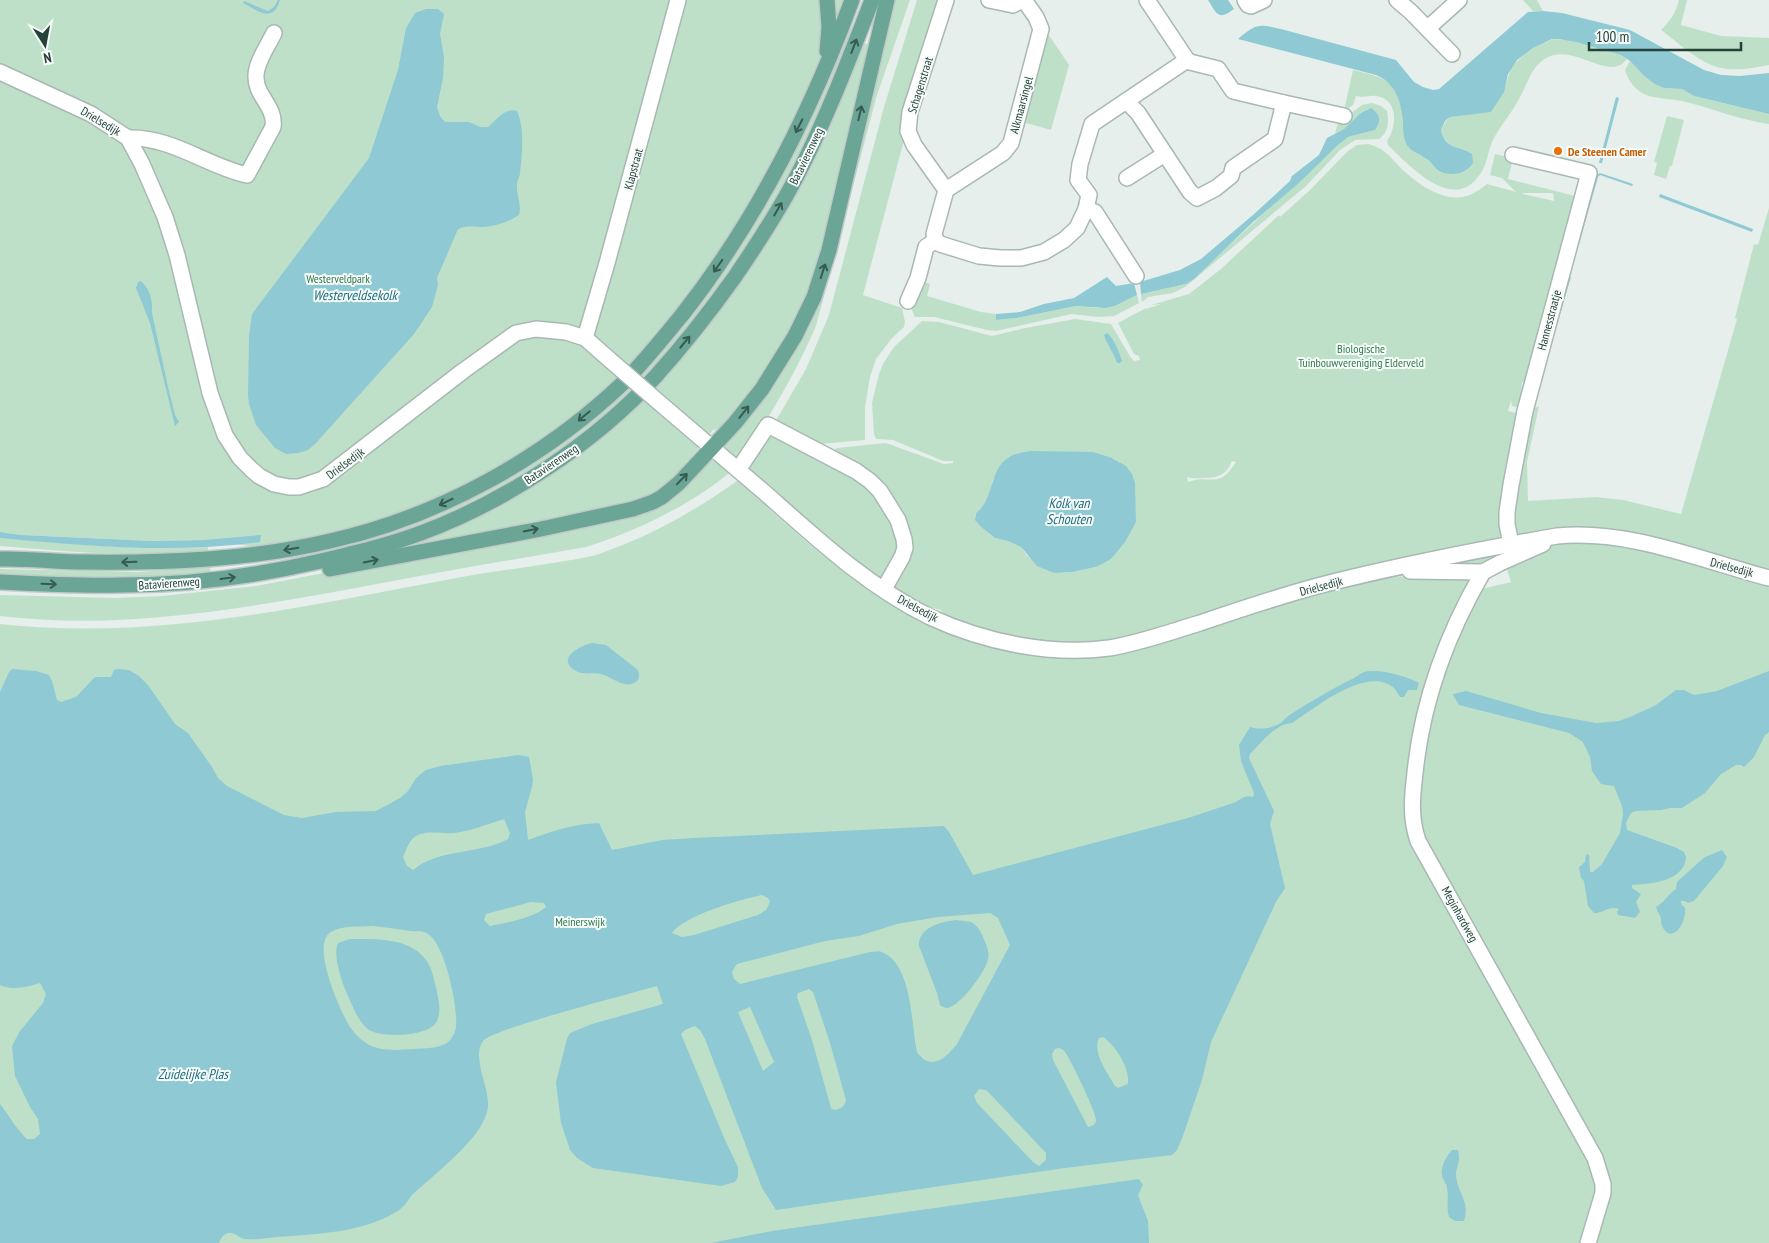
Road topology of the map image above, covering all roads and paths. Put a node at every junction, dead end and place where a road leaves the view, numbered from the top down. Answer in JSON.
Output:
{"nodes":[{"id":1,"x":678,"y":0,"type":"edge"},
{"id":2,"x":827,"y":0,"type":"edge"},
{"id":3,"x":852,"y":0,"type":"edge"},
{"id":4,"x":872,"y":0,"type":"edge"},
{"id":5,"x":887,"y":0,"type":"edge"},
{"id":6,"x":946,"y":0,"type":"edge"},
{"id":7,"x":989,"y":0,"type":"edge"},
{"id":8,"x":1023,"y":0,"type":"edge"},
{"id":9,"x":1147,"y":0,"type":"edge"},
{"id":10,"x":1245,"y":0,"type":"edge"},
{"id":11,"x":1264,"y":0,"type":"edge"},
{"id":12,"x":1397,"y":0,"type":"edge"},
{"id":13,"x":1459,"y":0,"type":"edge"},
{"id":14,"x":1428,"y":28,"type":"junction"},
{"id":15,"x":274,"y":33,"type":"dead end"},
{"id":16,"x":1452,"y":54,"type":"dead end"},
{"id":17,"x":1188,"y":60,"type":"junction"},
{"id":18,"x":826,"y":65,"type":"junction"},
{"id":19,"x":0,"y":72,"type":"edge"},
{"id":20,"x":1126,"y":101,"type":"junction"},
{"id":21,"x":1284,"y":103,"type":"junction"},
{"id":22,"x":1344,"y":116,"type":"dead end"},
{"id":23,"x":128,"y":138,"type":"junction"},
{"id":24,"x":1165,"y":154,"type":"junction"},
{"id":25,"x":1514,"y":155,"type":"dead end"},
{"id":26,"x":1127,"y":178,"type":"dead end"},
{"id":27,"x":946,"y":190,"type":"junction"},
{"id":28,"x":1086,"y":210,"type":"junction"},
{"id":29,"x":936,"y":240,"type":"junction"},
{"id":30,"x":1136,"y":276,"type":"dead end"},
{"id":31,"x":908,"y":301,"type":"dead end"},
{"id":32,"x":585,"y":338,"type":"junction"},
{"id":33,"x":711,"y":448,"type":"junction"},
{"id":34,"x":738,"y":470,"type":"junction"},
{"id":35,"x":1557,"y":536,"type":"junction"},
{"id":36,"x":1511,"y":544,"type":"junction"},
{"id":37,"x":4,"y":558,"type":"edge"},
{"id":38,"x":288,"y":568,"type":"junction"},
{"id":39,"x":1396,"y":568,"type":"junction"},
{"id":40,"x":1483,"y":572,"type":"junction"},
{"id":41,"x":1769,"y":578,"type":"edge"},
{"id":42,"x":0,"y":582,"type":"edge"},
{"id":43,"x":884,"y":589,"type":"junction"},
{"id":44,"x":1588,"y":1243,"type":"edge"}],
"edges":[{"from":1,"to":32,"type":"street","name":"Klapstraat"},
{"from":2,"to":18,"type":"main road"},
{"from":3,"to":18,"type":"main road","name":"Batavierenweg"},
{"from":38,"to":4,"type":"main road","name":"Batavierenweg","one_way":true},
{"from":33,"to":5,"type":"main road","one_way":true},
{"from":6,"to":27,"type":"street","name":"Schagenstraat"},
{"from":7,"to":8,"type":"street"},
{"from":8,"to":27,"type":"street","name":"Alkmaarsingel"},
{"from":9,"to":17,"type":"street"},
{"from":10,"to":11,"type":"street"},
{"from":12,"to":14,"type":"street"},
{"from":13,"to":14,"type":"street"},
{"from":14,"to":16,"type":"street"},
{"from":15,"to":23,"type":"street"},
{"from":17,"to":20,"type":"street"},
{"from":17,"to":21,"type":"street"},
{"from":18,"to":37,"type":"main road","name":"Batavierenweg","one_way":true},
{"from":19,"to":23,"type":"street","name":"Drielsedijk"},
{"from":20,"to":24,"type":"street"},
{"from":20,"to":28,"type":"street"},
{"from":21,"to":22,"type":"street"},
{"from":21,"to":24,"type":"street"},
{"from":23,"to":32,"type":"street","name":"Drielsedijk"},
{"from":24,"to":26,"type":"street"},
{"from":25,"to":36,"type":"street","name":"Hannesstraatje"},
{"from":27,"to":29,"type":"street"},
{"from":28,"to":29,"type":"street"},
{"from":28,"to":30,"type":"street"},
{"from":29,"to":31,"type":"street"},
{"from":32,"to":33,"type":"street","name":"Drielsedijk","bridge":true},
{"from":33,"to":34,"type":"street","name":"Drielsedijk"},
{"from":38,"to":33,"type":"main road","one_way":true},
{"from":34,"to":43,"type":"street","name":"Drielsedijk"},
{"from":34,"to":43,"type":"street","name":"Drielsedijk"},
{"from":35,"to":36,"type":"street","name":"Drielsedijk"},
{"from":35,"to":40,"type":"street"},
{"from":35,"to":41,"type":"street","name":"Drielsedijk"},
{"from":36,"to":39,"type":"street","name":"Drielsedijk"},
{"from":42,"to":38,"type":"main road","name":"Batavierenweg","one_way":true},
{"from":39,"to":40,"type":"street"},
{"from":39,"to":43,"type":"street","name":"Drielsedijk"},
{"from":40,"to":44,"type":"street","name":"Meginhardweg"}]}
